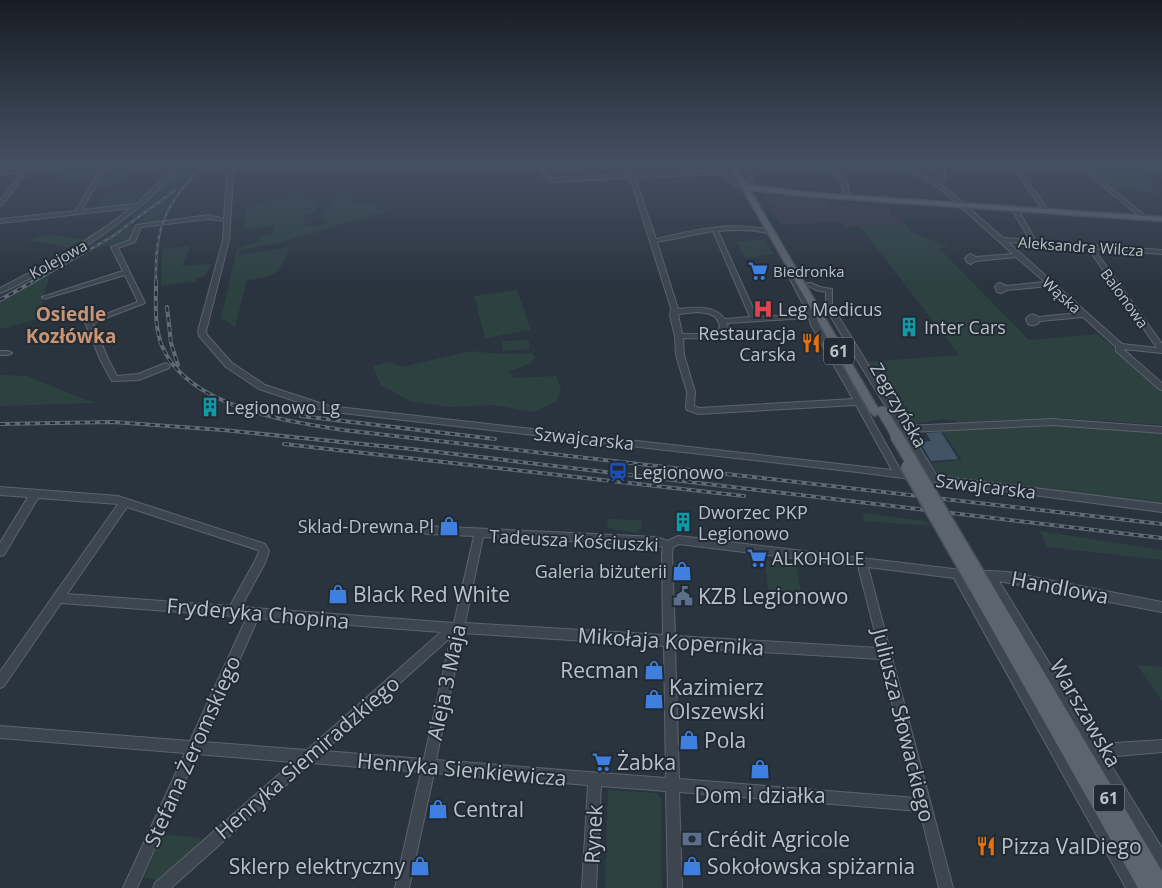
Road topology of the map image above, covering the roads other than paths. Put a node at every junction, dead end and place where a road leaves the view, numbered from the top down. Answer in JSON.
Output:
{"nodes":[{"id":1,"x":82,"y":204,"type":"edge"},
{"id":2,"x":227,"y":204,"type":"edge"},
{"id":3,"x":642,"y":204,"type":"edge"},
{"id":4,"x":756,"y":204,"type":"edge"},
{"id":5,"x":760,"y":204,"type":"edge"},
{"id":6,"x":960,"y":204,"type":"edge"},
{"id":7,"x":966,"y":204,"type":"edge"},
{"id":8,"x":1042,"y":204,"type":"edge"},
{"id":9,"x":1128,"y":204,"type":"edge"},
{"id":10,"x":137,"y":206,"type":"joint"},
{"id":11,"x":1014,"y":208,"type":"junction"},
{"id":12,"x":1046,"y":211,"type":"junction"},
{"id":13,"x":78,"y":212,"type":"junction"},
{"id":14,"x":124,"y":218,"type":"junction"},
{"id":15,"x":1145,"y":218,"type":"junction"},
{"id":16,"x":1162,"y":219,"type":"edge"},
{"id":17,"x":0,"y":220,"type":"edge"},
{"id":18,"x":225,"y":220,"type":"junction"},
{"id":19,"x":763,"y":225,"type":"junction"},
{"id":20,"x":138,"y":226,"type":"junction"},
{"id":21,"x":715,"y":230,"type":"junction"},
{"id":22,"x":1000,"y":240,"type":"junction"},
{"id":23,"x":654,"y":241,"type":"junction"},
{"id":24,"x":1034,"y":242,"type":"junction"},
{"id":25,"x":1089,"y":246,"type":"junction"},
{"id":26,"x":1162,"y":252,"type":"edge"},
{"id":27,"x":1017,"y":256,"type":"junction"},
{"id":28,"x":975,"y":259,"type":"dead end"},
{"id":29,"x":790,"y":264,"type":"junction"},
{"id":30,"x":127,"y":272,"type":"junction"},
{"id":31,"x":1050,"y":284,"type":"junction"},
{"id":32,"x":1004,"y":288,"type":"dead end"},
{"id":33,"x":813,"y":289,"type":"junction"},
{"id":34,"x":0,"y":291,"type":"edge"},
{"id":35,"x":45,"y":297,"type":"dead end"},
{"id":36,"x":675,"y":312,"type":"junction"},
{"id":37,"x":1084,"y":315,"type":"junction"},
{"id":38,"x":813,"y":316,"type":"junction"},
{"id":39,"x":754,"y":319,"type":"junction"},
{"id":40,"x":1037,"y":319,"type":"dead end"},
{"id":41,"x":723,"y":321,"type":"junction"},
{"id":42,"x":679,"y":336,"type":"junction"},
{"id":43,"x":1120,"y":346,"type":"junction"},
{"id":44,"x":1162,"y":350,"type":"edge"},
{"id":45,"x":166,"y":366,"type":"dead end"},
{"id":46,"x":1162,"y":387,"type":"edge"},
{"id":47,"x":858,"y":402,"type":"junction"},
{"id":48,"x":878,"y":411,"type":"junction"},
{"id":49,"x":904,"y":429,"type":"junction"},
{"id":50,"x":1162,"y":430,"type":"edge"},
{"id":51,"x":898,"y":475,"type":"junction"},
{"id":52,"x":935,"y":480,"type":"junction"},
{"id":53,"x":0,"y":491,"type":"edge"},
{"id":54,"x":35,"y":494,"type":"junction"},
{"id":55,"x":125,"y":502,"type":"junction"},
{"id":56,"x":1162,"y":508,"type":"edge"},
{"id":57,"x":427,"y":530,"type":"dead end"},
{"id":58,"x":479,"y":534,"type":"junction"},
{"id":59,"x":669,"y":545,"type":"junction"},
{"id":60,"x":0,"y":552,"type":"edge"},
{"id":61,"x":862,"y":562,"type":"junction"},
{"id":62,"x":957,"y":573,"type":"junction"},
{"id":63,"x":984,"y":583,"type":"junction"},
{"id":64,"x":59,"y":598,"type":"junction"},
{"id":65,"x":1162,"y":608,"type":"edge"},
{"id":66,"x":234,"y":610,"type":"junction"},
{"id":67,"x":254,"y":614,"type":"junction"},
{"id":68,"x":457,"y":628,"type":"junction"},
{"id":69,"x":669,"y":642,"type":"junction"},
{"id":70,"x":885,"y":654,"type":"junction"},
{"id":71,"x":0,"y":682,"type":"edge"},
{"id":72,"x":0,"y":732,"type":"edge"},
{"id":73,"x":1162,"y":746,"type":"edge"},
{"id":74,"x":194,"y":747,"type":"junction"},
{"id":75,"x":1096,"y":751,"type":"junction"},
{"id":76,"x":307,"y":757,"type":"junction"},
{"id":77,"x":428,"y":766,"type":"junction"},
{"id":78,"x":595,"y":780,"type":"junction"},
{"id":79,"x":672,"y":786,"type":"junction"},
{"id":80,"x":924,"y":805,"type":"junction"},
{"id":81,"x":1162,"y":861,"type":"edge"},
{"id":82,"x":130,"y":888,"type":"edge"},
{"id":83,"x":160,"y":888,"type":"edge"},
{"id":84,"x":402,"y":888,"type":"edge"},
{"id":85,"x":590,"y":888,"type":"edge"},
{"id":86,"x":674,"y":888,"type":"edge"},
{"id":87,"x":946,"y":888,"type":"edge"},
{"id":88,"x":1134,"y":888,"type":"edge"},
{"id":89,"x":1148,"y":888,"type":"edge"},
{"id":90,"x":1162,"y":888,"type":"edge"}],
"edges":[{"from":1,"to":13,"type":"street"},
{"from":2,"to":18,"type":"street","name":"Szwajcarska"},
{"from":3,"to":23,"type":"street"},
{"from":4,"to":19,"type":"main road","name":"Zegrzyńska","number":"61"},
{"from":5,"to":33,"type":"main road","name":"Zegrzyńska","number":"61"},
{"from":6,"to":22,"type":"street","name":"Wąska"},
{"from":7,"to":11,"type":"main road"},
{"from":8,"to":12,"type":"street"},
{"from":9,"to":15,"type":"street"},
{"from":10,"to":13,"type":"street"},
{"from":10,"to":14,"type":"street","name":"Kolejowa"},
{"from":11,"to":12,"type":"main road"},
{"from":11,"to":24,"type":"street"},
{"from":12,"to":15,"type":"main road"},
{"from":13,"to":17,"type":"street"},
{"from":14,"to":20,"type":"street"},
{"from":14,"to":34,"type":"street","name":"Kolejowa"},
{"from":15,"to":16,"type":"main road"},
{"from":18,"to":20,"type":"street"},
{"from":18,"to":51,"type":"street","name":"Szwajcarska"},
{"from":19,"to":21,"type":"street"},
{"from":19,"to":29,"type":"main road","name":"Zegrzyńska","number":"61"},
{"from":20,"to":30,"type":"street"},
{"from":21,"to":23,"type":"street"},
{"from":21,"to":39,"type":"street"},
{"from":22,"to":24,"type":"street","name":"Aleksandra Wilcza"},
{"from":22,"to":27,"type":"street","name":"Wąska"},
{"from":23,"to":36,"type":"street"},
{"from":24,"to":25,"type":"street","name":"Aleksandra Wilcza"},
{"from":25,"to":26,"type":"street","name":"Aleksandra Wilcza"},
{"from":25,"to":44,"type":"street","name":"Balonowa"},
{"from":27,"to":28,"type":"street"},
{"from":27,"to":31,"type":"street","name":"Wąska"},
{"from":29,"to":38,"type":"street"},
{"from":29,"to":48,"type":"main road","name":"Zegrzyńska","number":"61"},
{"from":30,"to":35,"type":"street"},
{"from":30,"to":45,"type":"street"},
{"from":31,"to":32,"type":"street"},
{"from":31,"to":37,"type":"street","name":"Wąska"},
{"from":33,"to":48,"type":"main road","name":"Zegrzyńska","number":"61"},
{"from":33,"to":49,"type":"street"},
{"from":36,"to":41,"type":"street"},
{"from":36,"to":42,"type":"street"},
{"from":37,"to":40,"type":"street"},
{"from":37,"to":43,"type":"street","name":"Wąska"},
{"from":38,"to":39,"type":"street"},
{"from":38,"to":47,"type":"street"},
{"from":39,"to":41,"type":"street"},
{"from":41,"to":42,"type":"street"},
{"from":42,"to":47,"type":"street"},
{"from":43,"to":44,"type":"street"},
{"from":43,"to":46,"type":"street","name":"Wąska"},
{"from":47,"to":51,"type":"street"},
{"from":48,"to":63,"type":"main road","name":"Zegrzyńska","number":"61","bridge":true},
{"from":49,"to":50,"type":"street"},
{"from":49,"to":52,"type":"street"},
{"from":51,"to":52,"type":"street","name":"Szwajcarska"},
{"from":52,"to":56,"type":"street","name":"Szwajcarska"},
{"from":53,"to":54,"type":"street"},
{"from":54,"to":55,"type":"street"},
{"from":54,"to":60,"type":"street"},
{"from":55,"to":64,"type":"street"},
{"from":55,"to":66,"type":"street"},
{"from":57,"to":58,"type":"street","name":"Tadeusza Kościuszki"},
{"from":58,"to":59,"type":"street","name":"Tadeusza Kościuszki"},
{"from":58,"to":68,"type":"street","name":"Aleja 3 Maja"},
{"from":59,"to":61,"type":"street","name":"Tadeusza Kościuszki"},
{"from":59,"to":69,"type":"street"},
{"from":61,"to":62,"type":"street","name":"Tadeusza Kościuszki"},
{"from":61,"to":70,"type":"street","name":"Juliusza Słowackiego"},
{"from":62,"to":63,"type":"street","name":"Handlowa"},
{"from":62,"to":88,"type":"street"},
{"from":63,"to":65,"type":"street","name":"Handlowa"},
{"from":63,"to":75,"type":"street"},
{"from":63,"to":89,"type":"main road","name":"Warszawska","number":"61"},
{"from":63,"to":90,"type":"main road","name":"Warszawska","number":"61"},
{"from":64,"to":66,"type":"street","name":"Fryderyka Chopina"},
{"from":64,"to":71,"type":"street"},
{"from":66,"to":67,"type":"street","name":"Fryderyka Chopina"},
{"from":67,"to":68,"type":"street","name":"Fryderyka Chopina"},
{"from":67,"to":74,"type":"street","name":"Stefana Żeromskiego"},
{"from":68,"to":69,"type":"street","name":"Mikołaja Kopernika"},
{"from":68,"to":76,"type":"street","name":"Henryka Siemiradzkiego"},
{"from":68,"to":77,"type":"street","name":"Aleja 3 Maja"},
{"from":69,"to":70,"type":"street","name":"Mikołaja Kopernika"},
{"from":69,"to":79,"type":"street"},
{"from":70,"to":80,"type":"street","name":"Juliusza Słowackiego"},
{"from":72,"to":74,"type":"street","name":"Henryka Sienkiewicza"},
{"from":73,"to":75,"type":"street"},
{"from":74,"to":76,"type":"street","name":"Henryka Sienkiewicza"},
{"from":74,"to":82,"type":"street","name":"Stefana Żeromskiego"},
{"from":75,"to":81,"type":"street"},
{"from":76,"to":77,"type":"street","name":"Henryka Sienkiewicza"},
{"from":76,"to":83,"type":"street","name":"Henryka Siemiradzkiego"},
{"from":77,"to":78,"type":"street","name":"Henryka Sienkiewicza"},
{"from":77,"to":84,"type":"street","name":"Aleja 3 Maja"},
{"from":78,"to":79,"type":"street","name":"Henryka Sienkiewicza"},
{"from":78,"to":85,"type":"street","name":"Rynek"},
{"from":79,"to":80,"type":"street","name":"Henryka Sienkiewicza"},
{"from":79,"to":86,"type":"street"},
{"from":80,"to":87,"type":"street","name":"Juliusza Słowackiego"}]}
